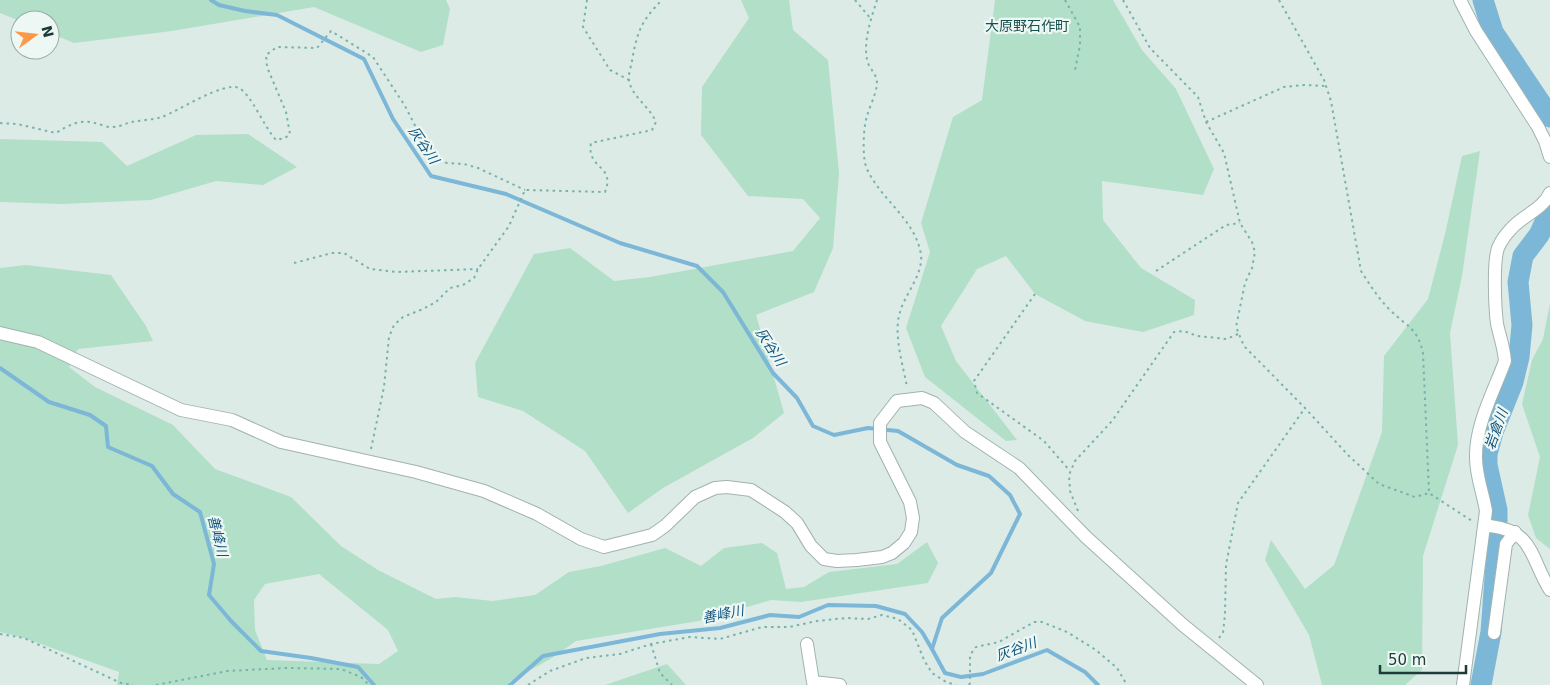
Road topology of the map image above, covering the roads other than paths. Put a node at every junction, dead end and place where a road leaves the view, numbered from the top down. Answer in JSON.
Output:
{"nodes":[{"id":1,"x":1460,"y":0,"type":"edge"},
{"id":2,"x":1550,"y":157,"type":"edge"},
{"id":3,"x":1550,"y":193,"type":"edge"},
{"id":4,"x":0,"y":333,"type":"edge"},
{"id":5,"x":1488,"y":526,"type":"junction"},
{"id":6,"x":1510,"y":530,"type":"junction"},
{"id":7,"x":1550,"y":590,"type":"edge"},
{"id":8,"x":1494,"y":633,"type":"dead end"},
{"id":9,"x":807,"y":644,"type":"dead end"},
{"id":10,"x":840,"y":685,"type":"edge"},
{"id":11,"x":1257,"y":685,"type":"edge"},
{"id":12,"x":1463,"y":685,"type":"edge"}],
"edges":[{"from":1,"to":2,"type":"street"},
{"from":3,"to":5,"type":"street"},
{"from":4,"to":11,"type":"street"},
{"from":5,"to":6,"type":"street"},
{"from":5,"to":12,"type":"street"},
{"from":6,"to":7,"type":"street"},
{"from":6,"to":8,"type":"street"},
{"from":9,"to":10,"type":"street"}]}
